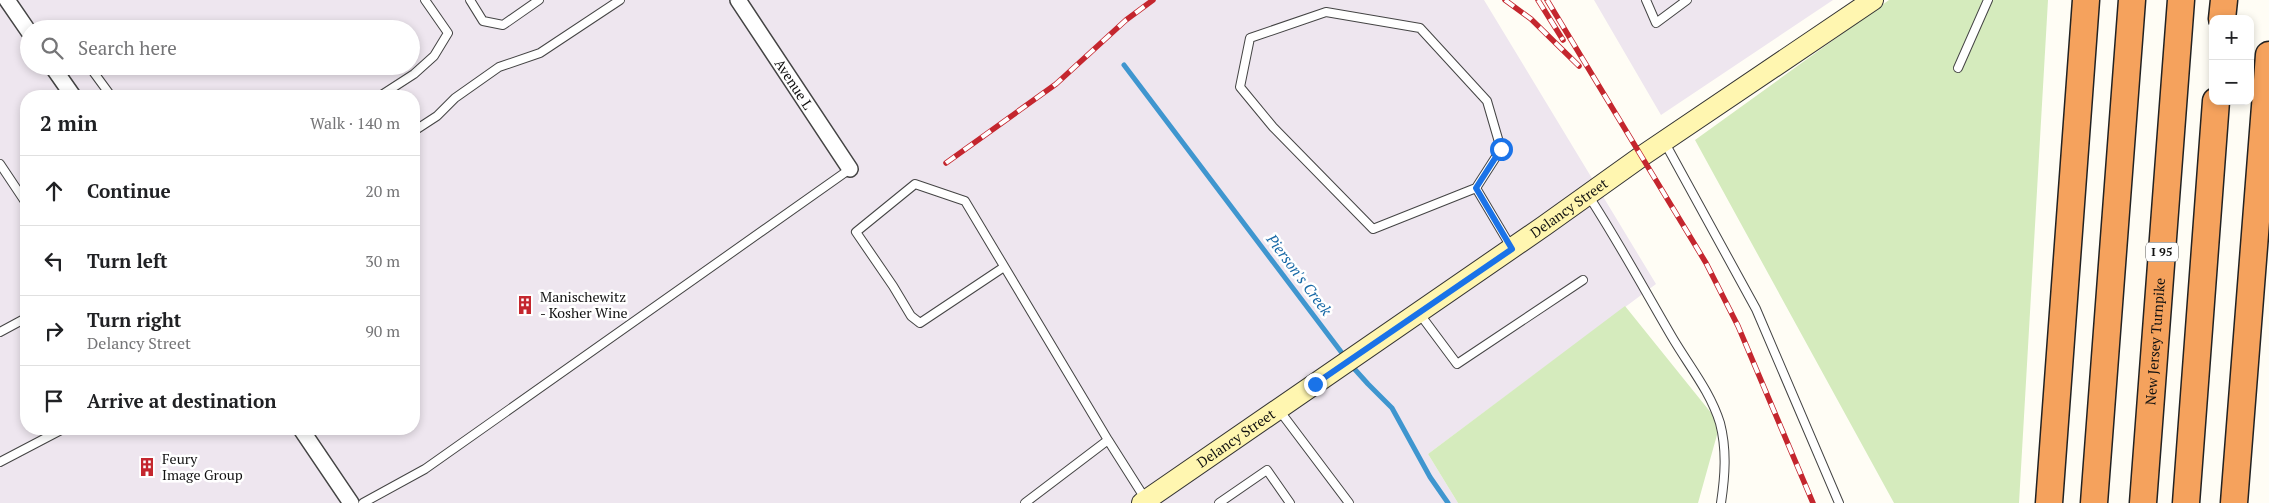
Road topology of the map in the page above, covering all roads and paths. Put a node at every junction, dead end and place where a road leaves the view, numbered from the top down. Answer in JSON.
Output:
{"nodes":[{"id":1,"x":7,"y":0,"type":"edge"},
{"id":2,"x":425,"y":0,"type":"edge"},
{"id":3,"x":470,"y":0,"type":"edge"},
{"id":4,"x":538,"y":0,"type":"edge"},
{"id":5,"x":620,"y":0,"type":"edge"},
{"id":6,"x":738,"y":0,"type":"edge"},
{"id":7,"x":1646,"y":0,"type":"edge"},
{"id":8,"x":1687,"y":0,"type":"edge"},
{"id":9,"x":1873,"y":0,"type":"edge"},
{"id":10,"x":1988,"y":0,"type":"edge"},
{"id":11,"x":2086,"y":0,"type":"edge"},
{"id":12,"x":2132,"y":0,"type":"edge"},
{"id":13,"x":2181,"y":0,"type":"edge"},
{"id":14,"x":2224,"y":0,"type":"edge"},
{"id":15,"x":2222,"y":15,"type":"edge"},
{"id":16,"x":21,"y":20,"type":"edge"},
{"id":17,"x":2269,"y":56,"type":"edge"},
{"id":18,"x":1958,"y":68,"type":"dead end"},
{"id":19,"x":420,"y":69,"type":"edge"},
{"id":20,"x":58,"y":75,"type":"edge"},
{"id":21,"x":96,"y":75,"type":"edge"},
{"id":22,"x":412,"y":75,"type":"edge"},
{"id":23,"x":69,"y":90,"type":"edge"},
{"id":24,"x":107,"y":90,"type":"edge"},
{"id":25,"x":389,"y":90,"type":"edge"},
{"id":26,"x":2216,"y":105,"type":"edge"},
{"id":27,"x":2267,"y":123,"type":"edge"},
{"id":28,"x":420,"y":127,"type":"edge"},
{"id":29,"x":1664,"y":141,"type":"junction"},
{"id":30,"x":0,"y":164,"type":"edge"},
{"id":31,"x":850,"y":169,"type":"joint"},
{"id":32,"x":1476,"y":188,"type":"junction"},
{"id":33,"x":20,"y":194,"type":"edge"},
{"id":34,"x":1588,"y":195,"type":"junction"},
{"id":35,"x":1512,"y":249,"type":"junction"},
{"id":36,"x":1004,"y":267,"type":"junction"},
{"id":37,"x":1583,"y":280,"type":"dead end"},
{"id":38,"x":1419,"y":313,"type":"junction"},
{"id":39,"x":20,"y":321,"type":"edge"},
{"id":40,"x":0,"y":332,"type":"edge"},
{"id":41,"x":1279,"y":410,"type":"junction"},
{"id":42,"x":51,"y":435,"type":"edge"},
{"id":43,"x":305,"y":435,"type":"edge"},
{"id":44,"x":1108,"y":440,"type":"junction"},
{"id":45,"x":0,"y":462,"type":"edge"},
{"id":46,"x":1144,"y":502,"type":"edge"},
{"id":47,"x":351,"y":503,"type":"edge"},
{"id":48,"x":362,"y":503,"type":"edge"},
{"id":49,"x":1025,"y":503,"type":"edge"},
{"id":50,"x":1219,"y":503,"type":"edge"},
{"id":51,"x":1290,"y":503,"type":"edge"},
{"id":52,"x":1349,"y":503,"type":"edge"},
{"id":53,"x":1721,"y":503,"type":"edge"},
{"id":54,"x":1839,"y":503,"type":"edge"},
{"id":55,"x":2049,"y":503,"type":"edge"},
{"id":56,"x":2094,"y":503,"type":"edge"},
{"id":57,"x":2143,"y":503,"type":"edge"},
{"id":58,"x":2186,"y":503,"type":"edge"},
{"id":59,"x":2234,"y":503,"type":"edge"}],
"edges":[{"from":1,"to":16,"type":"street"},
{"from":2,"to":19,"type":"lane"},
{"from":3,"to":4,"type":"lane"},
{"from":5,"to":28,"type":"lane"},
{"from":6,"to":31,"type":"street","name":"Avenue L"},
{"from":7,"to":8,"type":"lane"},
{"from":9,"to":29,"type":"street","name":"Delancy Street"},
{"from":10,"to":18,"type":"lane"},
{"from":11,"to":55,"type":"highway"},
{"from":12,"to":56,"type":"highway"},
{"from":13,"to":57,"type":"highway","name":"New Jersey Turnpike","number":"I 95"},
{"from":14,"to":15,"type":"highway"},
{"from":17,"to":27,"type":"highway"},
{"from":20,"to":23,"type":"street"},
{"from":21,"to":24,"type":"lane"},
{"from":22,"to":25,"type":"lane"},
{"from":26,"to":58,"type":"highway"},
{"from":27,"to":59,"type":"highway"},
{"from":29,"to":34,"type":"street","name":"Delancy Street"},
{"from":29,"to":54,"type":"lane"},
{"from":30,"to":33,"type":"lane"},
{"from":31,"to":48,"type":"lane"},
{"from":32,"to":32,"type":"lane"},
{"from":32,"to":35,"type":"lane"},
{"from":34,"to":35,"type":"street","name":"Delancy Street"},
{"from":34,"to":53,"type":"lane"},
{"from":35,"to":38,"type":"street","name":"Delancy Street"},
{"from":36,"to":36,"type":"lane"},
{"from":36,"to":44,"type":"lane"},
{"from":37,"to":38,"type":"lane"},
{"from":38,"to":41,"type":"street","name":"Delancy Street"},
{"from":39,"to":40,"type":"lane"},
{"from":41,"to":46,"type":"street","name":"Delancy Street"},
{"from":41,"to":52,"type":"lane"},
{"from":42,"to":45,"type":"lane"},
{"from":43,"to":47,"type":"street"},
{"from":44,"to":46,"type":"lane"},
{"from":44,"to":49,"type":"lane"},
{"from":50,"to":51,"type":"lane"}]}
